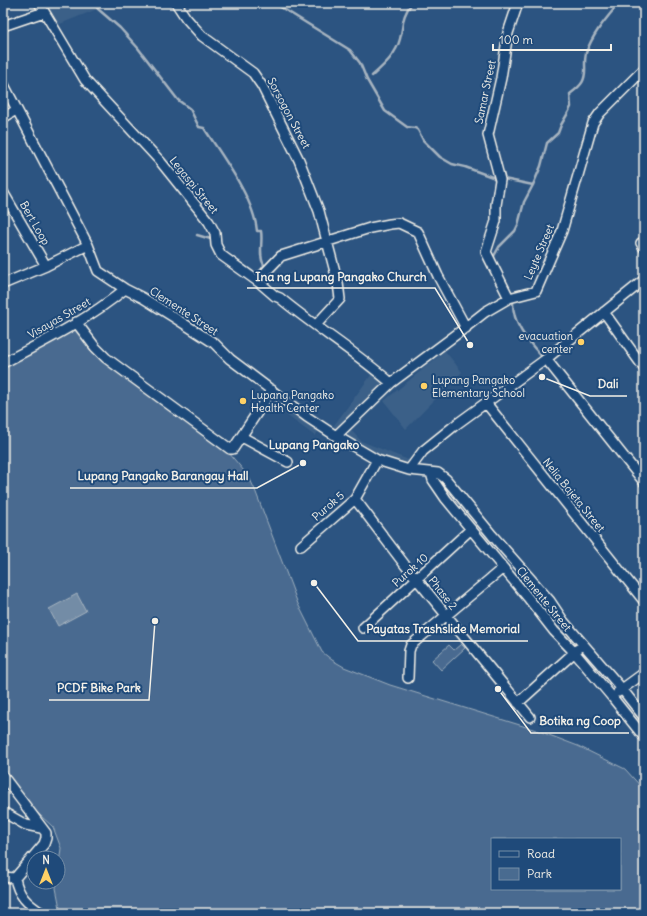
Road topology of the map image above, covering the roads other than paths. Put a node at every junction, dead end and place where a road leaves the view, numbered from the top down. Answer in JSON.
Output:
{"nodes":[{"id":1,"x":39,"y":3,"type":"edge"},
{"id":2,"x":176,"y":3,"type":"edge"},
{"id":3,"x":518,"y":3,"type":"edge"},
{"id":4,"x":44,"y":12,"type":"junction"},
{"id":5,"x":3,"y":26,"type":"edge"},
{"id":6,"x":644,"y":69,"type":"edge"},
{"id":7,"x":3,"y":83,"type":"edge"},
{"id":8,"x":16,"y":110,"type":"junction"},
{"id":9,"x":3,"y":118,"type":"edge"},
{"id":10,"x":3,"y":192,"type":"edge"},
{"id":11,"x":327,"y":242,"type":"junction"},
{"id":12,"x":88,"y":245,"type":"junction"},
{"id":13,"x":46,"y":266,"type":"junction"},
{"id":14,"x":644,"y":280,"type":"edge"},
{"id":15,"x":257,"y":281,"type":"junction"},
{"id":16,"x":3,"y":284,"type":"edge"},
{"id":17,"x":125,"y":289,"type":"junction"},
{"id":18,"x":509,"y":298,"type":"junction"},
{"id":19,"x":604,"y":312,"type":"junction"},
{"id":20,"x":76,"y":322,"type":"junction"},
{"id":21,"x":316,"y":325,"type":"junction"},
{"id":22,"x":466,"y":328,"type":"junction"},
{"id":23,"x":546,"y":359,"type":"junction"},
{"id":24,"x":3,"y":363,"type":"edge"},
{"id":25,"x":644,"y":368,"type":"edge"},
{"id":26,"x":391,"y":383,"type":"junction"},
{"id":27,"x":272,"y":390,"type":"junction"},
{"id":28,"x":486,"y":403,"type":"junction"},
{"id":29,"x":336,"y":436,"type":"junction"},
{"id":30,"x":242,"y":437,"type":"junction"},
{"id":31,"x":377,"y":460,"type":"junction"},
{"id":32,"x":288,"y":462,"type":"dead end"},
{"id":33,"x":409,"y":470,"type":"junction"},
{"id":34,"x":431,"y":473,"type":"junction"},
{"id":35,"x":644,"y":482,"type":"edge"},
{"id":36,"x":355,"y":499,"type":"junction"},
{"id":37,"x":472,"y":529,"type":"junction"},
{"id":38,"x":492,"y":535,"type":"junction"},
{"id":39,"x":482,"y":542,"type":"junction"},
{"id":40,"x":300,"y":546,"type":"dead end"},
{"id":41,"x":503,"y":568,"type":"junction"},
{"id":42,"x":522,"y":569,"type":"junction"},
{"id":43,"x":511,"y":578,"type":"junction"},
{"id":44,"x":417,"y":580,"type":"junction"},
{"id":45,"x":644,"y":601,"type":"edge"},
{"id":46,"x":445,"y":615,"type":"junction"},
{"id":47,"x":363,"y":628,"type":"dead end"},
{"id":48,"x":583,"y":644,"type":"junction"},
{"id":49,"x":575,"y":653,"type":"junction"},
{"id":50,"x":644,"y":673,"type":"edge"},
{"id":51,"x":408,"y":678,"type":"dead end"},
{"id":52,"x":622,"y":689,"type":"junction"},
{"id":53,"x":612,"y":697,"type":"junction"},
{"id":54,"x":518,"y":703,"type":"junction"},
{"id":55,"x":530,"y":717,"type":"dead end"},
{"id":56,"x":644,"y":718,"type":"edge"},
{"id":57,"x":644,"y":737,"type":"edge"},
{"id":58,"x":3,"y":776,"type":"edge"},
{"id":59,"x":3,"y":812,"type":"edge"},
{"id":60,"x":44,"y":830,"type":"junction"},
{"id":61,"x":3,"y":877,"type":"edge"},
{"id":62,"x":15,"y":878,"type":"junction"},
{"id":63,"x":42,"y":913,"type":"edge"}],
"edges":[{"from":1,"to":4,"type":"street","name":"Legaspi Street"},
{"from":2,"to":11,"type":"street","name":"Sorsogon Street"},
{"from":3,"to":18,"type":"street","name":"Samar Street"},
{"from":4,"to":5,"type":"street"},
{"from":4,"to":15,"type":"street","name":"Legaspi Street"},
{"from":6,"to":18,"type":"street","name":"Leyte Street"},
{"from":7,"to":8,"type":"street","name":"Clemente Street"},
{"from":8,"to":9,"type":"street"},
{"from":8,"to":12,"type":"street","name":"Clemente Street"},
{"from":10,"to":13,"type":"street","name":"Bert Loop"},
{"from":11,"to":15,"type":"street"},
{"from":11,"to":21,"type":"street","name":"Sorsogon Street"},
{"from":11,"to":22,"type":"street"},
{"from":12,"to":13,"type":"street"},
{"from":12,"to":17,"type":"street","name":"Clemente Street"},
{"from":13,"to":16,"type":"street"},
{"from":14,"to":19,"type":"street"},
{"from":15,"to":21,"type":"street","name":"Legaspi Street"},
{"from":17,"to":20,"type":"street","name":"Visayas Street"},
{"from":17,"to":27,"type":"street","name":"Clemente Street"},
{"from":18,"to":22,"type":"street","name":"Leyte Street"},
{"from":19,"to":23,"type":"street"},
{"from":19,"to":25,"type":"street"},
{"from":20,"to":24,"type":"street","name":"Visayas Street"},
{"from":20,"to":30,"type":"street"},
{"from":21,"to":26,"type":"street","name":"Legaspi Street"},
{"from":22,"to":26,"type":"street","name":"Leyte Street"},
{"from":23,"to":28,"type":"street"},
{"from":23,"to":35,"type":"street"},
{"from":26,"to":29,"type":"street","name":"Leyte Street"},
{"from":27,"to":29,"type":"street","name":"Clemente Street"},
{"from":27,"to":30,"type":"street"},
{"from":28,"to":33,"type":"street"},
{"from":28,"to":45,"type":"street","name":"Nelia Bajeta Street"},
{"from":29,"to":31,"type":"street","name":"Clemente Street"},
{"from":30,"to":32,"type":"street"},
{"from":31,"to":33,"type":"street","name":"Clemente Street"},
{"from":31,"to":36,"type":"street","name":"Purok 5"},
{"from":33,"to":34,"type":"street","name":"Clemente Street"},
{"from":34,"to":37,"type":"street","name":"Clemente Street"},
{"from":34,"to":38,"type":"street","name":"Clemente Street"},
{"from":36,"to":40,"type":"street","name":"Purok 5"},
{"from":36,"to":44,"type":"street","name":"Phase 2"},
{"from":37,"to":39,"type":"street","name":"Clemente Street"},
{"from":37,"to":44,"type":"street","name":"Purok 10"},
{"from":38,"to":39,"type":"street"},
{"from":38,"to":42,"type":"street","name":"Clemente Street"},
{"from":39,"to":41,"type":"street","name":"Clemente Street"},
{"from":41,"to":43,"type":"street","name":"Clemente Street"},
{"from":41,"to":46,"type":"street"},
{"from":42,"to":43,"type":"street"},
{"from":42,"to":48,"type":"street","name":"Clemente Street"},
{"from":43,"to":49,"type":"street","name":"Clemente Street"},
{"from":44,"to":46,"type":"street","name":"Phase 2"},
{"from":44,"to":47,"type":"street","name":"Purok 10"},
{"from":46,"to":51,"type":"street"},
{"from":46,"to":54,"type":"street","name":"Phase 2"},
{"from":48,"to":49,"type":"street"},
{"from":48,"to":52,"type":"street","name":"Clemente Street"},
{"from":49,"to":53,"type":"street","name":"Clemente Street"},
{"from":49,"to":54,"type":"street"},
{"from":50,"to":52,"type":"street"},
{"from":52,"to":53,"type":"street"},
{"from":52,"to":56,"type":"street","name":"Clemente Street"},
{"from":53,"to":57,"type":"street","name":"Clemente Street"},
{"from":54,"to":55,"type":"street","name":"Phase 2"},
{"from":58,"to":60,"type":"street"},
{"from":59,"to":60,"type":"street"},
{"from":60,"to":62,"type":"street"},
{"from":61,"to":62,"type":"street"},
{"from":62,"to":63,"type":"street"}]}
